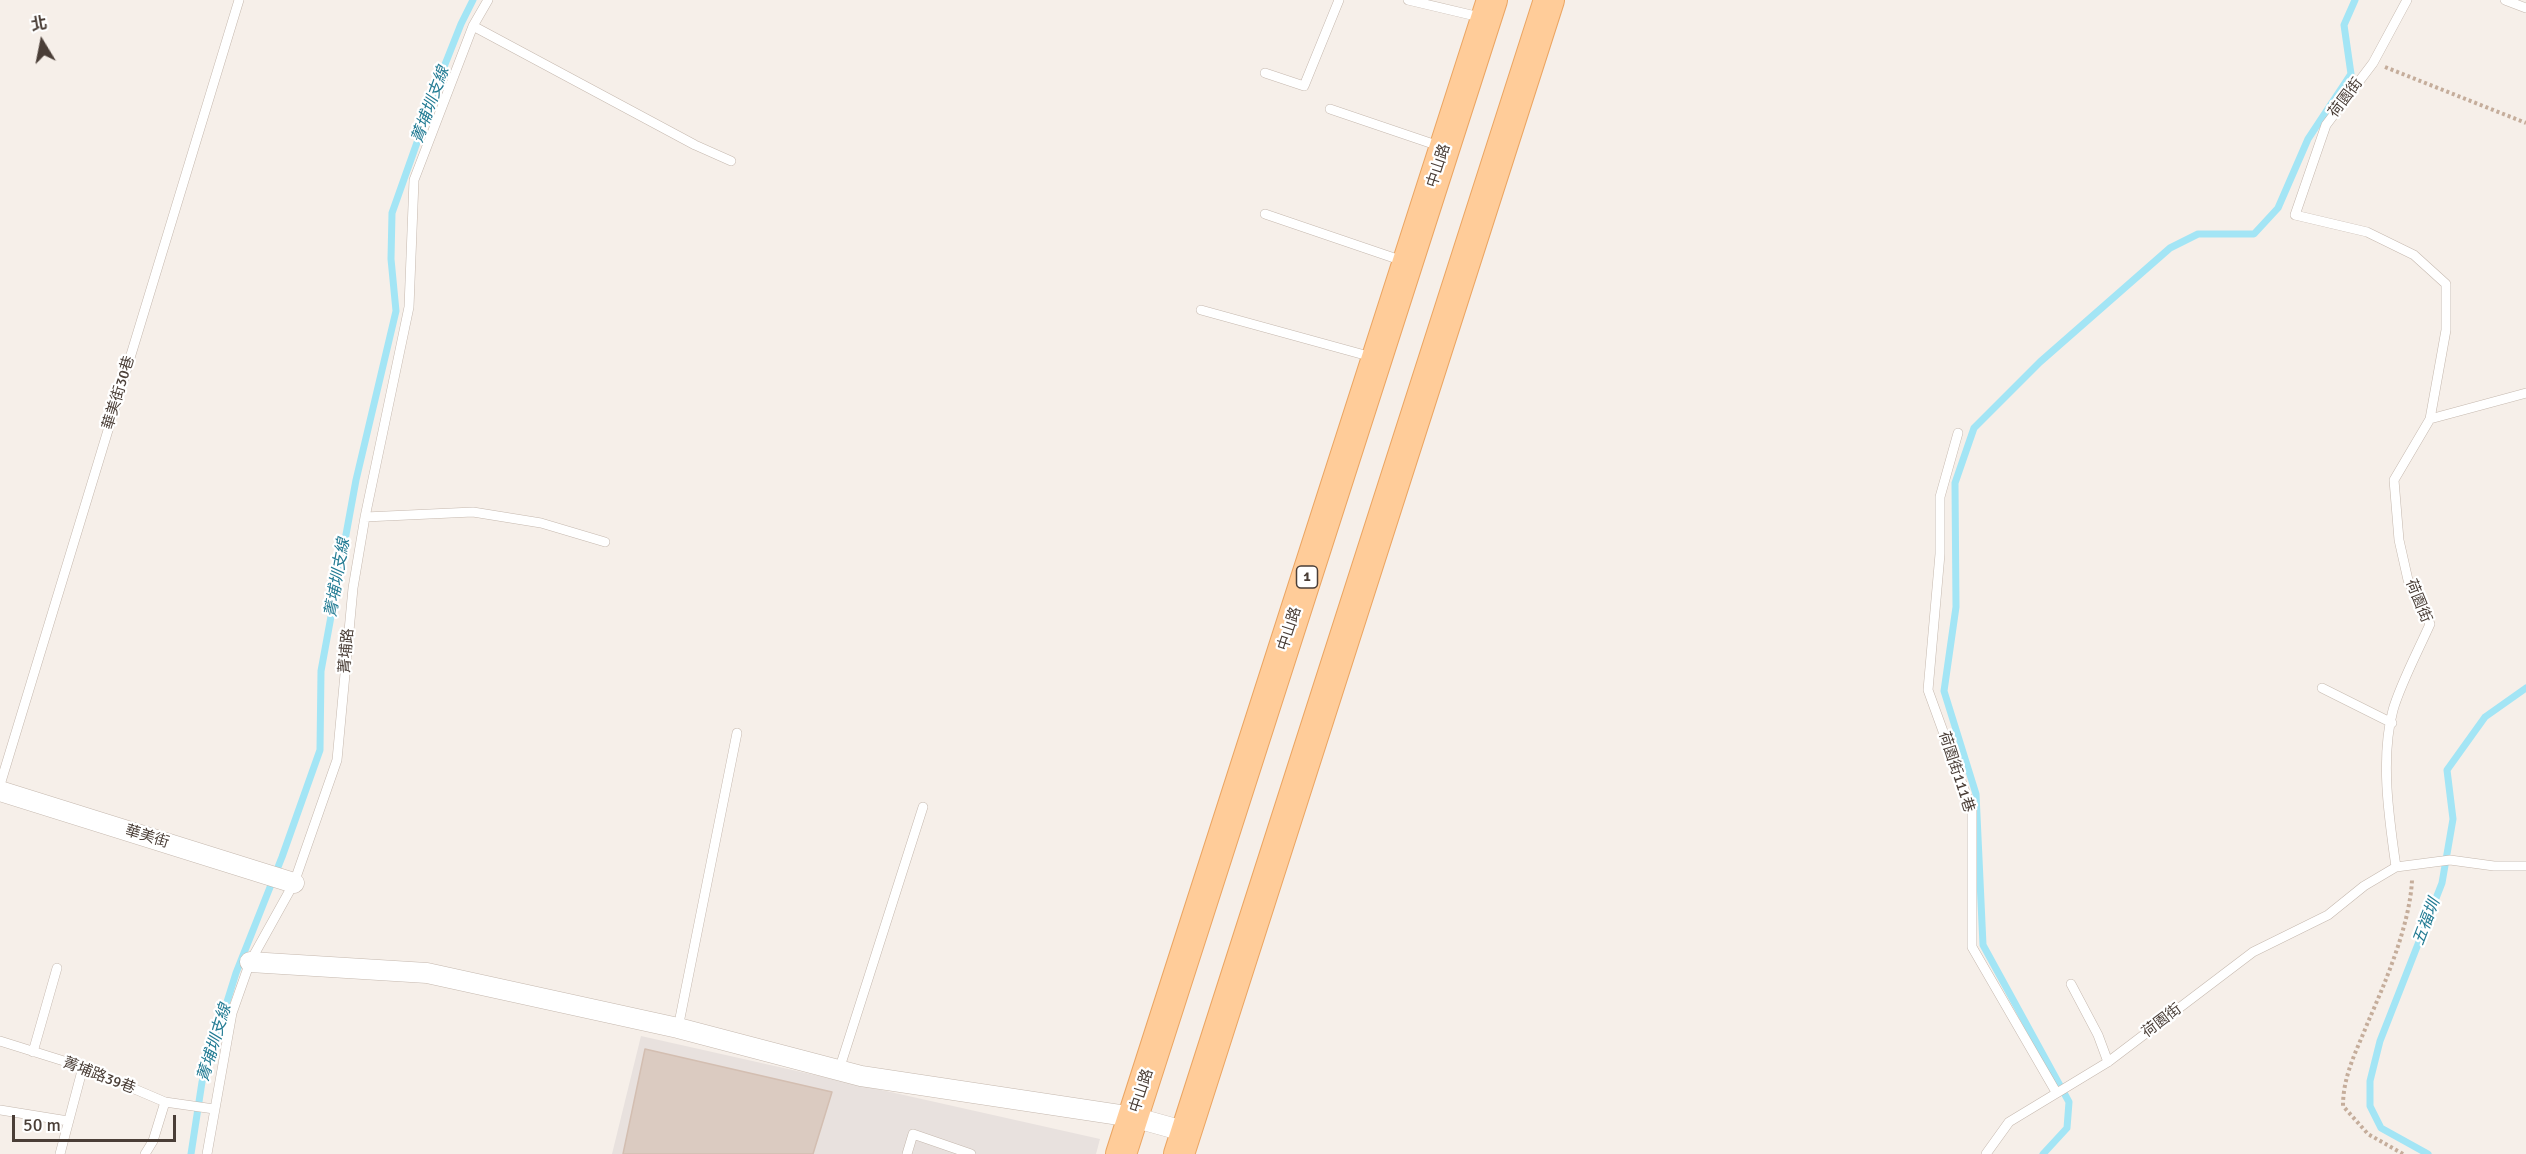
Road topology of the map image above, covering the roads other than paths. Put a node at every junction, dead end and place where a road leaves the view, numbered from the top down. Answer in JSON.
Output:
{"nodes":[{"id":1,"x":239,"y":0,"type":"edge"},
{"id":2,"x":488,"y":0,"type":"edge"},
{"id":3,"x":1339,"y":0,"type":"edge"},
{"id":4,"x":1408,"y":0,"type":"edge"},
{"id":5,"x":1549,"y":0,"type":"edge"},
{"id":6,"x":2407,"y":0,"type":"edge"},
{"id":7,"x":2505,"y":0,"type":"edge"},
{"id":8,"x":2526,"y":8,"type":"edge"},
{"id":9,"x":1489,"y":9,"type":"edge"},
{"id":10,"x":473,"y":26,"type":"junction"},
{"id":11,"x":1265,"y":73,"type":"dead end"},
{"id":12,"x":1330,"y":109,"type":"dead end"},
{"id":13,"x":1445,"y":147,"type":"junction"},
{"id":14,"x":731,"y":162,"type":"dead end"},
{"id":15,"x":1265,"y":214,"type":"dead end"},
{"id":16,"x":1408,"y":263,"type":"junction"},
{"id":17,"x":1201,"y":310,"type":"dead end"},
{"id":18,"x":1377,"y":358,"type":"junction"},
{"id":19,"x":2526,"y":393,"type":"edge"},
{"id":20,"x":2430,"y":419,"type":"junction"},
{"id":21,"x":1958,"y":433,"type":"dead end"},
{"id":22,"x":365,"y":517,"type":"junction"},
{"id":23,"x":605,"y":542,"type":"dead end"},
{"id":24,"x":2322,"y":688,"type":"dead end"},
{"id":25,"x":2392,"y":723,"type":"junction"},
{"id":26,"x":737,"y":734,"type":"dead end"},
{"id":27,"x":0,"y":785,"type":"edge"},
{"id":28,"x":0,"y":791,"type":"edge"},
{"id":29,"x":923,"y":807,"type":"dead end"},
{"id":30,"x":2526,"y":866,"type":"edge"},
{"id":31,"x":2396,"y":867,"type":"junction"},
{"id":32,"x":294,"y":883,"type":"junction"},
{"id":33,"x":250,"y":962,"type":"junction"},
{"id":34,"x":57,"y":968,"type":"dead end"},
{"id":35,"x":2071,"y":984,"type":"dead end"},
{"id":36,"x":678,"y":1028,"type":"junction"},
{"id":37,"x":0,"y":1041,"type":"edge"},
{"id":38,"x":33,"y":1052,"type":"junction"},
{"id":39,"x":2108,"y":1062,"type":"junction"},
{"id":40,"x":83,"y":1067,"type":"junction"},
{"id":41,"x":839,"y":1070,"type":"junction"},
{"id":42,"x":2056,"y":1092,"type":"junction"},
{"id":43,"x":165,"y":1102,"type":"junction"},
{"id":44,"x":214,"y":1109,"type":"junction"},
{"id":45,"x":0,"y":1110,"type":"edge"},
{"id":46,"x":1133,"y":1117,"type":"junction"},
{"id":47,"x":69,"y":1121,"type":"junction"},
{"id":48,"x":1183,"y":1143,"type":"edge"},
{"id":49,"x":1990,"y":1152,"type":"edge"},
{"id":50,"x":60,"y":1154,"type":"edge"},
{"id":51,"x":145,"y":1154,"type":"edge"},
{"id":52,"x":207,"y":1154,"type":"edge"},
{"id":53,"x":907,"y":1154,"type":"edge"},
{"id":54,"x":971,"y":1154,"type":"edge"},
{"id":55,"x":1121,"y":1154,"type":"edge"}],
"edges":[{"from":1,"to":27,"type":"lane","name":"華美街30巷"},
{"from":2,"to":10,"type":"lane","name":"菁埔路"},
{"from":3,"to":11,"type":"lane"},
{"from":4,"to":9,"type":"lane"},
{"from":5,"to":48,"type":"main road"},
{"from":6,"to":20,"type":"lane","name":"荷園街"},
{"from":7,"to":8,"type":"lane"},
{"from":9,"to":13,"type":"main road","name":"中山路","number":"1"},
{"from":10,"to":14,"type":"lane"},
{"from":10,"to":22,"type":"lane","name":"菁埔路"},
{"from":12,"to":13,"type":"lane"},
{"from":13,"to":16,"type":"main road","name":"中山路","number":"1"},
{"from":15,"to":16,"type":"lane"},
{"from":16,"to":18,"type":"main road","name":"中山路","number":"1"},
{"from":17,"to":18,"type":"lane"},
{"from":18,"to":46,"type":"main road","name":"中山路","number":"1"},
{"from":19,"to":20,"type":"lane"},
{"from":20,"to":25,"type":"lane","name":"荷園街"},
{"from":21,"to":42,"type":"lane","name":"荷園街111巷"},
{"from":22,"to":23,"type":"lane"},
{"from":22,"to":32,"type":"lane","name":"菁埔路"},
{"from":24,"to":25,"type":"lane"},
{"from":25,"to":31,"type":"lane","name":"荷園街"},
{"from":26,"to":36,"type":"lane"},
{"from":28,"to":32,"type":"street","name":"華美街"},
{"from":29,"to":41,"type":"lane"},
{"from":30,"to":31,"type":"lane"},
{"from":31,"to":39,"type":"lane","name":"荷園街"},
{"from":32,"to":33,"type":"lane","name":"菁埔路"},
{"from":33,"to":36,"type":"street"},
{"from":33,"to":44,"type":"lane","name":"菁埔路"},
{"from":34,"to":38,"type":"lane"},
{"from":35,"to":39,"type":"lane"},
{"from":36,"to":41,"type":"street"},
{"from":37,"to":38,"type":"lane","name":"菁埔路39巷"},
{"from":38,"to":40,"type":"lane","name":"菁埔路39巷"},
{"from":39,"to":42,"type":"lane","name":"荷園街"},
{"from":40,"to":43,"type":"lane","name":"菁埔路39巷"},
{"from":40,"to":47,"type":"lane"},
{"from":41,"to":46,"type":"street"},
{"from":42,"to":49,"type":"lane","name":"荷園街"},
{"from":43,"to":44,"type":"lane","name":"菁埔路39巷"},
{"from":43,"to":51,"type":"lane"},
{"from":44,"to":52,"type":"lane","name":"菁埔路"},
{"from":45,"to":47,"type":"lane"},
{"from":46,"to":48,"type":"street"},
{"from":46,"to":55,"type":"main road","name":"中山路","number":"1"},
{"from":47,"to":50,"type":"lane"},
{"from":53,"to":54,"type":"lane"}]}
